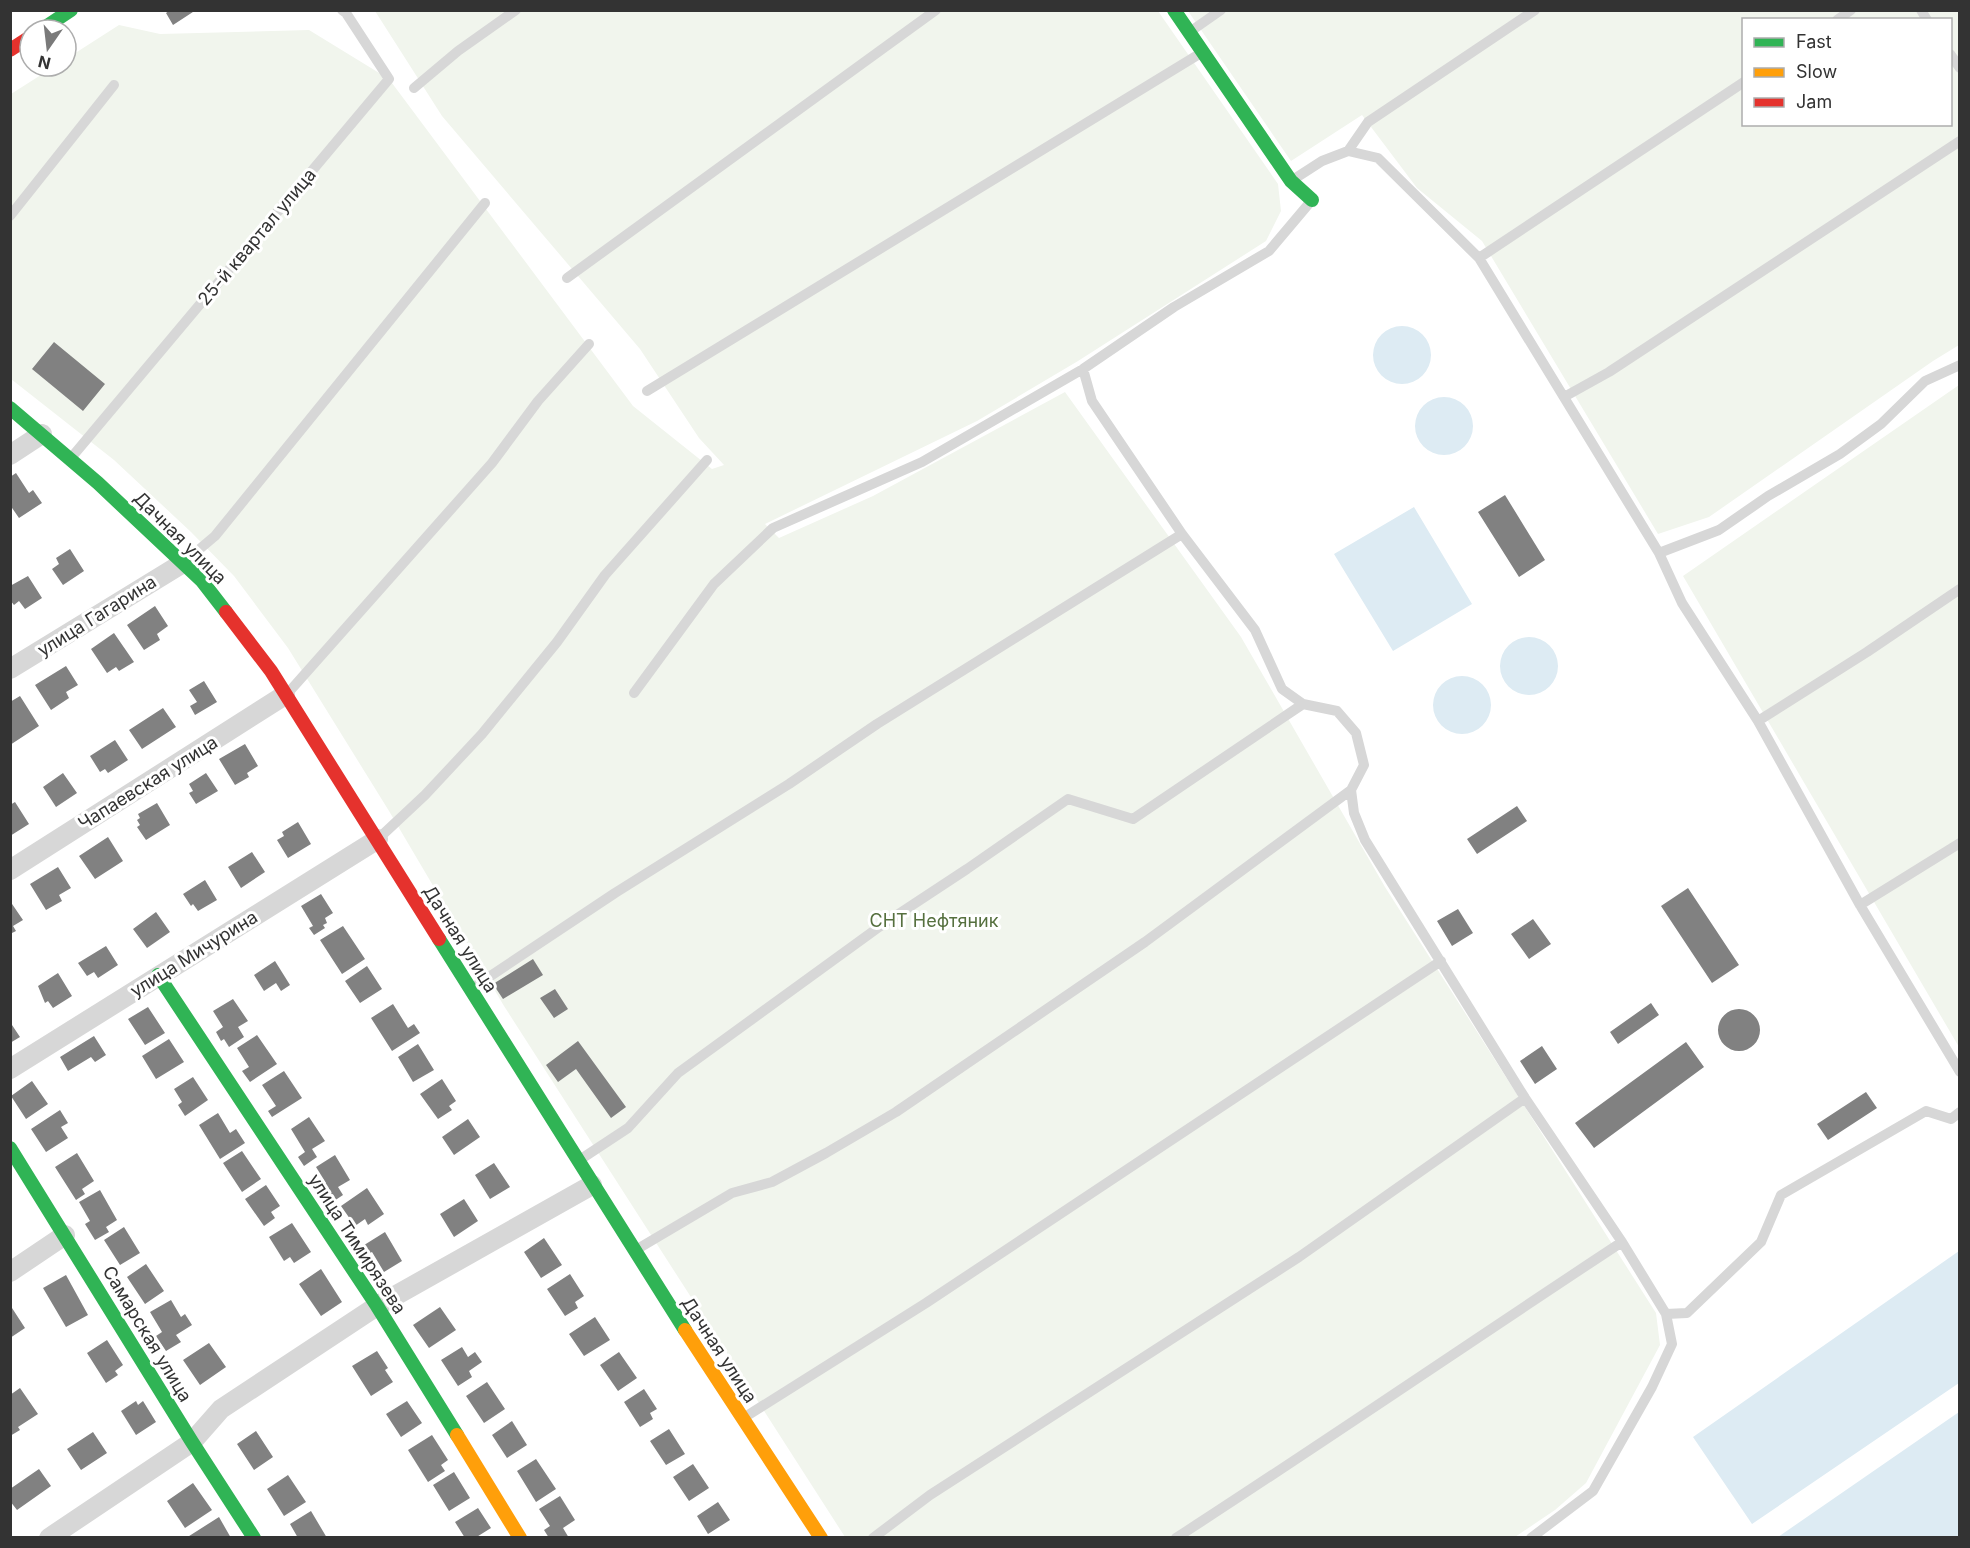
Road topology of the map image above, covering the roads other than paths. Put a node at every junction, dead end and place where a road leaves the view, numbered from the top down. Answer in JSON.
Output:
{"nodes":[{"id":1,"x":342,"y":10,"type":"edge"},
{"id":2,"x":516,"y":10,"type":"edge"},
{"id":3,"x":936,"y":10,"type":"edge"},
{"id":4,"x":1174,"y":10,"type":"edge"},
{"id":5,"x":1221,"y":10,"type":"edge"},
{"id":6,"x":1535,"y":10,"type":"edge"},
{"id":7,"x":1188,"y":33,"type":"junction"},
{"id":8,"x":1201,"y":53,"type":"junction"},
{"id":9,"x":1742,"y":83,"type":"edge"},
{"id":10,"x":114,"y":85,"type":"dead end"},
{"id":11,"x":414,"y":88,"type":"dead end"},
{"id":12,"x":1959,"y":141,"type":"edge"},
{"id":13,"x":1348,"y":151,"type":"junction"},
{"id":14,"x":1291,"y":181,"type":"junction"},
{"id":15,"x":1312,"y":200,"type":"joint"},
{"id":16,"x":485,"y":203,"type":"dead end"},
{"id":17,"x":10,"y":216,"type":"edge"},
{"id":18,"x":1479,"y":258,"type":"junction"},
{"id":19,"x":567,"y":278,"type":"dead end"},
{"id":20,"x":589,"y":344,"type":"dead end"},
{"id":21,"x":1959,"y":365,"type":"edge"},
{"id":22,"x":1083,"y":369,"type":"junction"},
{"id":23,"x":647,"y":391,"type":"dead end"},
{"id":24,"x":1564,"y":397,"type":"junction"},
{"id":25,"x":10,"y":408,"type":"edge"},
{"id":26,"x":42,"y":434,"type":"junction"},
{"id":27,"x":10,"y":455,"type":"edge"},
{"id":28,"x":70,"y":459,"type":"junction"},
{"id":29,"x":707,"y":460,"type":"dead end"},
{"id":30,"x":1182,"y":534,"type":"junction"},
{"id":31,"x":1659,"y":553,"type":"junction"},
{"id":32,"x":183,"y":563,"type":"junction"},
{"id":33,"x":1959,"y":589,"type":"edge"},
{"id":34,"x":10,"y":669,"type":"edge"},
{"id":35,"x":634,"y":693,"type":"dead end"},
{"id":36,"x":285,"y":695,"type":"junction"},
{"id":37,"x":1304,"y":704,"type":"junction"},
{"id":38,"x":1758,"y":721,"type":"junction"},
{"id":39,"x":1351,"y":790,"type":"junction"},
{"id":40,"x":378,"y":840,"type":"junction"},
{"id":41,"x":1959,"y":843,"type":"edge"},
{"id":42,"x":10,"y":870,"type":"edge"},
{"id":43,"x":1860,"y":905,"type":"junction"},
{"id":44,"x":1442,"y":961,"type":"junction"},
{"id":45,"x":158,"y":975,"type":"junction"},
{"id":46,"x":471,"y":989,"type":"junction"},
{"id":47,"x":10,"y":1069,"type":"edge"},
{"id":48,"x":1959,"y":1072,"type":"edge"},
{"id":49,"x":1525,"y":1098,"type":"junction"},
{"id":50,"x":1959,"y":1112,"type":"edge"},
{"id":51,"x":10,"y":1148,"type":"edge"},
{"id":52,"x":577,"y":1161,"type":"junction"},
{"id":53,"x":592,"y":1185,"type":"junction"},
{"id":54,"x":65,"y":1235,"type":"junction"},
{"id":55,"x":1622,"y":1242,"type":"junction"},
{"id":56,"x":634,"y":1251,"type":"junction"},
{"id":57,"x":10,"y":1272,"type":"edge"},
{"id":58,"x":377,"y":1306,"type":"junction"},
{"id":59,"x":1666,"y":1314,"type":"junction"},
{"id":60,"x":742,"y":1419,"type":"junction"},
{"id":61,"x":192,"y":1442,"type":"junction"},
{"id":62,"x":49,"y":1538,"type":"edge"},
{"id":63,"x":254,"y":1538,"type":"edge"},
{"id":64,"x":520,"y":1538,"type":"edge"},
{"id":65,"x":820,"y":1538,"type":"edge"},
{"id":66,"x":873,"y":1538,"type":"edge"},
{"id":67,"x":1176,"y":1538,"type":"edge"},
{"id":68,"x":1532,"y":1538,"type":"edge"}],
"edges":[{"from":1,"to":28,"type":"lane","name":"25-й квартал улица"},
{"from":2,"to":11,"type":"lane"},
{"from":3,"to":19,"type":"lane"},
{"from":4,"to":7,"type":"street"},
{"from":5,"to":7,"type":"lane"},
{"from":6,"to":13,"type":"lane"},
{"from":7,"to":8,"type":"street"},
{"from":8,"to":14,"type":"street"},
{"from":8,"to":23,"type":"lane"},
{"from":9,"to":18,"type":"lane"},
{"from":10,"to":17,"type":"lane"},
{"from":12,"to":24,"type":"lane"},
{"from":13,"to":14,"type":"lane"},
{"from":13,"to":18,"type":"lane"},
{"from":14,"to":15,"type":"street"},
{"from":15,"to":22,"type":"lane"},
{"from":16,"to":32,"type":"lane"},
{"from":18,"to":24,"type":"lane"},
{"from":20,"to":36,"type":"lane"},
{"from":21,"to":31,"type":"lane"},
{"from":22,"to":30,"type":"lane"},
{"from":22,"to":35,"type":"lane"},
{"from":24,"to":31,"type":"lane"},
{"from":25,"to":26,"type":"street","name":"Дачная улица"},
{"from":26,"to":27,"type":"street"},
{"from":26,"to":28,"type":"street","name":"Дачная улица"},
{"from":28,"to":32,"type":"street","name":"Дачная улица"},
{"from":29,"to":40,"type":"lane"},
{"from":30,"to":37,"type":"lane"},
{"from":30,"to":46,"type":"lane"},
{"from":31,"to":38,"type":"lane"},
{"from":32,"to":34,"type":"street","name":"улица Гагарина"},
{"from":32,"to":36,"type":"street","name":"Дачная улица"},
{"from":33,"to":38,"type":"lane"},
{"from":36,"to":40,"type":"street","name":"Дачная улица"},
{"from":36,"to":42,"type":"street","name":"Чапаевская улица"},
{"from":37,"to":39,"type":"lane"},
{"from":37,"to":52,"type":"lane"},
{"from":38,"to":43,"type":"lane"},
{"from":39,"to":44,"type":"lane"},
{"from":39,"to":56,"type":"lane"},
{"from":40,"to":45,"type":"street","name":"улица Мичурина"},
{"from":40,"to":46,"type":"street","name":"Дачная улица"},
{"from":41,"to":43,"type":"lane"},
{"from":43,"to":48,"type":"lane"},
{"from":44,"to":49,"type":"lane"},
{"from":44,"to":60,"type":"lane"},
{"from":45,"to":47,"type":"street","name":"улица Мичурина"},
{"from":45,"to":58,"type":"street","name":"улица Тимирязева"},
{"from":46,"to":52,"type":"street","name":"Дачная улица"},
{"from":49,"to":55,"type":"lane"},
{"from":49,"to":66,"type":"lane"},
{"from":50,"to":59,"type":"lane"},
{"from":51,"to":54,"type":"street","name":"Самарская улица"},
{"from":52,"to":53,"type":"street","name":"Дачная улица"},
{"from":53,"to":56,"type":"street","name":"Дачная улица"},
{"from":53,"to":58,"type":"street"},
{"from":54,"to":57,"type":"street"},
{"from":54,"to":61,"type":"street","name":"Самарская улица"},
{"from":55,"to":59,"type":"lane"},
{"from":55,"to":67,"type":"lane"},
{"from":56,"to":60,"type":"street","name":"Дачная улица"},
{"from":58,"to":61,"type":"street"},
{"from":58,"to":64,"type":"street","name":"улица Тимирязева"},
{"from":59,"to":68,"type":"lane"},
{"from":60,"to":65,"type":"street","name":"Дачная улица"},
{"from":61,"to":62,"type":"street"},
{"from":61,"to":63,"type":"street","name":"Самарская улица"}]}
